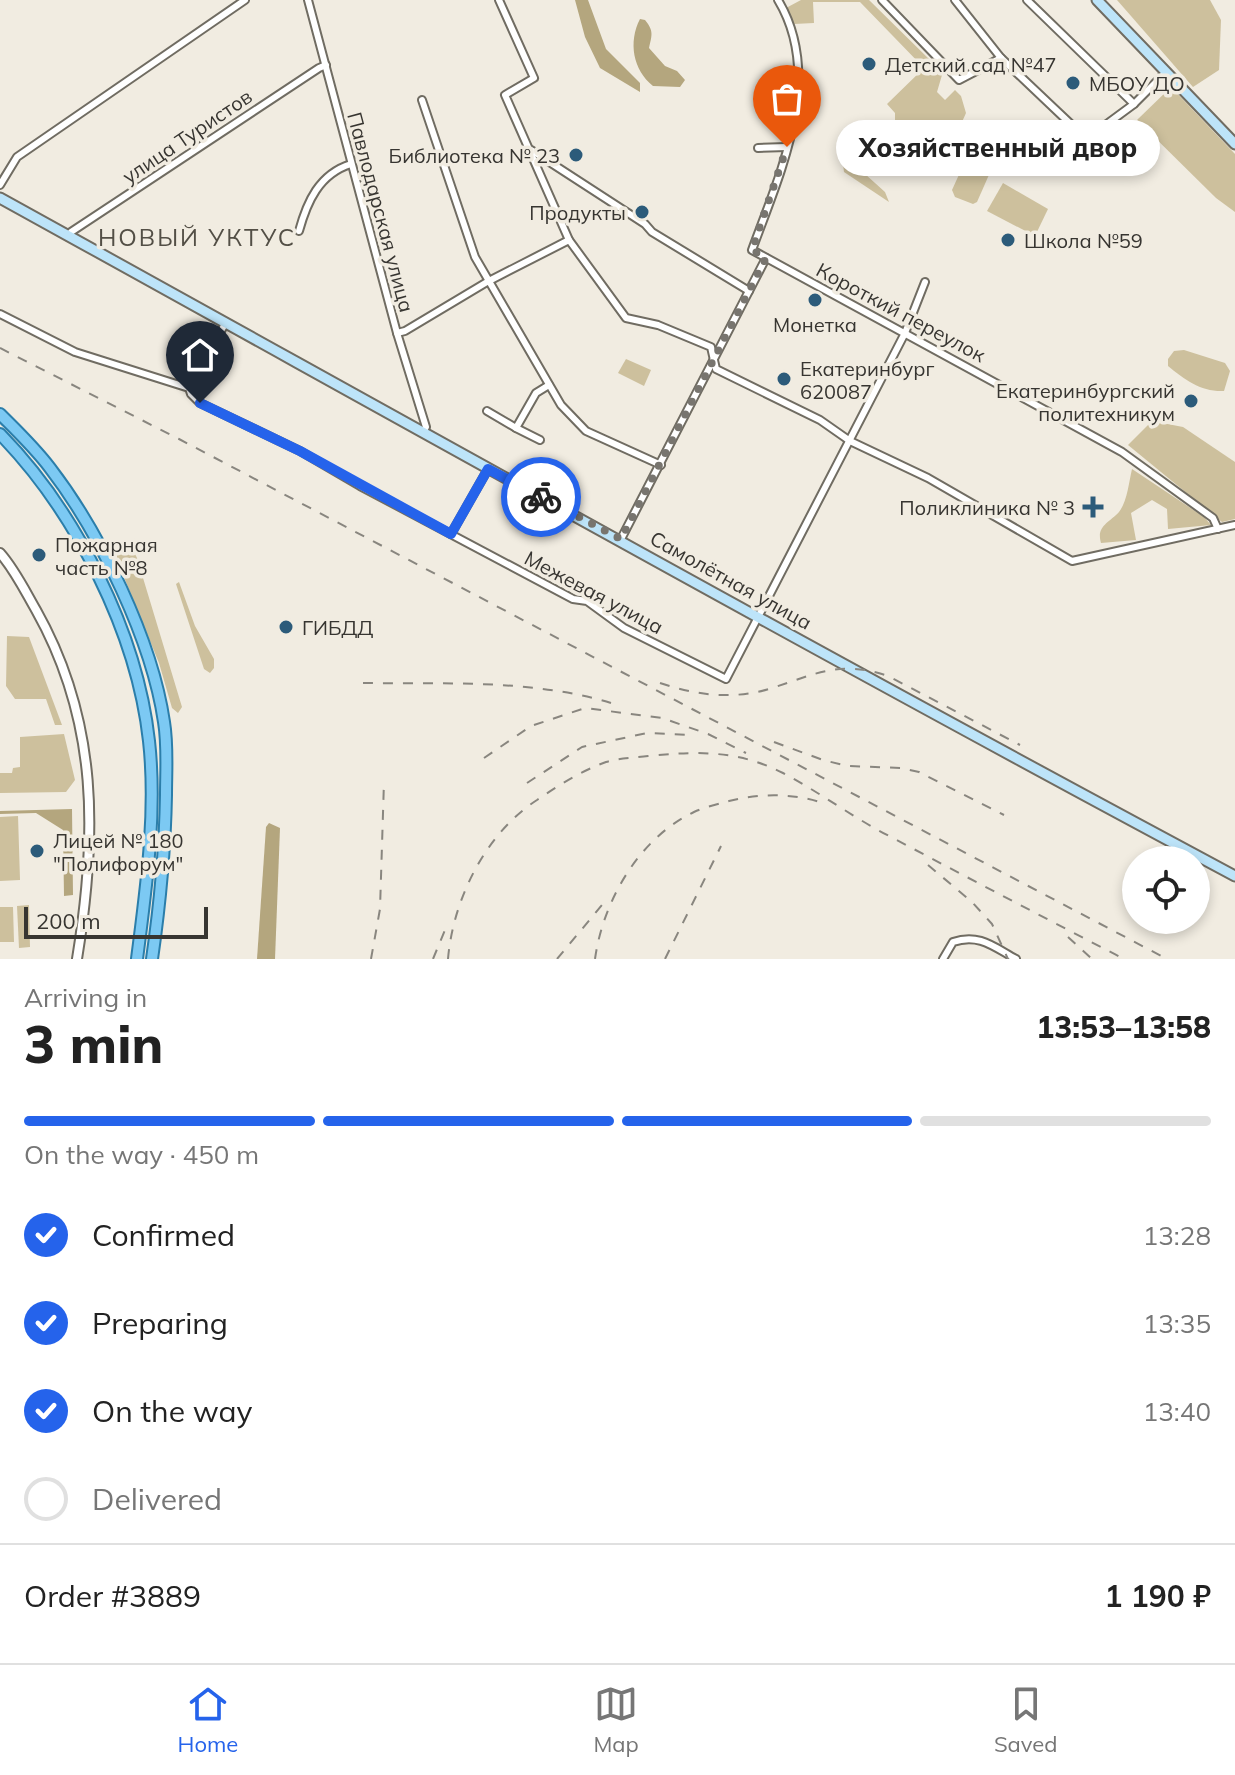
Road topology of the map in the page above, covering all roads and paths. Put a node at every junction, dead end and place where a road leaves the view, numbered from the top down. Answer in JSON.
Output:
{"nodes":[{"id":1,"x":245,"y":0,"type":"edge"},
{"id":2,"x":308,"y":0,"type":"edge"},
{"id":3,"x":499,"y":0,"type":"edge"},
{"id":4,"x":778,"y":0,"type":"edge"},
{"id":5,"x":882,"y":0,"type":"edge"},
{"id":6,"x":955,"y":0,"type":"edge"},
{"id":7,"x":1027,"y":0,"type":"edge"},
{"id":8,"x":1097,"y":0,"type":"edge"},
{"id":9,"x":1001,"y":58,"type":"junction"},
{"id":10,"x":326,"y":65,"type":"junction"},
{"id":11,"x":1166,"y":72,"type":"junction"},
{"id":12,"x":422,"y":100,"type":"dead end"},
{"id":13,"x":1134,"y":104,"type":"junction"},
{"id":14,"x":1235,"y":144,"type":"edge"},
{"id":15,"x":787,"y":147,"type":"junction"},
{"id":16,"x":758,"y":148,"type":"dead end"},
{"id":17,"x":530,"y":150,"type":"junction"},
{"id":18,"x":351,"y":164,"type":"junction"},
{"id":19,"x":0,"y":185,"type":"edge"},
{"id":20,"x":0,"y":198,"type":"edge"},
{"id":21,"x":299,"y":231,"type":"dead end"},
{"id":22,"x":69,"y":236,"type":"junction"},
{"id":23,"x":569,"y":240,"type":"junction"},
{"id":24,"x":766,"y":258,"type":"junction"},
{"id":25,"x":487,"y":282,"type":"junction"},
{"id":26,"x":925,"y":282,"type":"dead end"},
{"id":27,"x":749,"y":291,"type":"junction"},
{"id":28,"x":0,"y":314,"type":"edge"},
{"id":29,"x":226,"y":322,"type":"junction"},
{"id":30,"x":397,"y":333,"type":"junction"},
{"id":31,"x":905,"y":333,"type":"junction"},
{"id":32,"x":714,"y":359,"type":"junction"},
{"id":33,"x":549,"y":385,"type":"junction"},
{"id":34,"x":189,"y":388,"type":"junction"},
{"id":35,"x":487,"y":411,"type":"dead end"},
{"id":36,"x":0,"y":414,"type":"edge"},
{"id":37,"x":516,"y":428,"type":"junction"},
{"id":38,"x":423,"y":432,"type":"junction"},
{"id":39,"x":0,"y":434,"type":"edge"},
{"id":40,"x":540,"y":440,"type":"dead end"},
{"id":41,"x":850,"y":441,"type":"junction"},
{"id":42,"x":661,"y":465,"type":"junction"},
{"id":43,"x":488,"y":469,"type":"junction"},
{"id":44,"x":1235,"y":525,"type":"edge"},
{"id":45,"x":1218,"y":529,"type":"junction"},
{"id":46,"x":451,"y":534,"type":"junction"},
{"id":47,"x":621,"y":539,"type":"junction"},
{"id":48,"x":0,"y":553,"type":"edge"},
{"id":49,"x":760,"y":618,"type":"junction"},
{"id":50,"x":1235,"y":876,"type":"edge"},
{"id":51,"x":77,"y":959,"type":"edge"},
{"id":52,"x":137,"y":959,"type":"edge"},
{"id":53,"x":152,"y":959,"type":"edge"},
{"id":54,"x":943,"y":959,"type":"edge"},
{"id":55,"x":1016,"y":959,"type":"edge"}],
"edges":[{"from":1,"to":19,"type":"street"},
{"from":2,"to":10,"type":"street","name":"Павлодарская улица"},
{"from":3,"to":17,"type":"street"},
{"from":4,"to":15,"type":"street"},
{"from":5,"to":9,"type":"street"},
{"from":6,"to":9,"type":"street"},
{"from":7,"to":13,"type":"street"},
{"from":8,"to":11,"type":"main road"},
{"from":9,"to":13,"type":"street"},
{"from":10,"to":18,"type":"street","name":"Павлодарская улица"},
{"from":10,"to":22,"type":"street","name":"улица Туристов"},
{"from":11,"to":13,"type":"street"},
{"from":11,"to":14,"type":"main road"},
{"from":12,"to":25,"type":"street"},
{"from":15,"to":16,"type":"street"},
{"from":15,"to":24,"type":"street"},
{"from":17,"to":23,"type":"street"},
{"from":17,"to":27,"type":"street"},
{"from":18,"to":21,"type":"street"},
{"from":18,"to":30,"type":"street","name":"Павлодарская улица"},
{"from":20,"to":22,"type":"main road","name":"Самолётная улица"},
{"from":22,"to":29,"type":"main road","name":"Самолётная улица"},
{"from":23,"to":25,"type":"street"},
{"from":23,"to":32,"type":"street"},
{"from":24,"to":27,"type":"street"},
{"from":24,"to":31,"type":"street","name":"Короткий переулок"},
{"from":25,"to":30,"type":"street"},
{"from":25,"to":33,"type":"street"},
{"from":26,"to":31,"type":"street"},
{"from":27,"to":32,"type":"street"},
{"from":28,"to":34,"type":"street","name":"Межевая улица"},
{"from":29,"to":34,"type":"street"},
{"from":29,"to":38,"type":"main road","name":"Самолётная улица"},
{"from":30,"to":38,"type":"street","name":"Павлодарская улица"},
{"from":31,"to":41,"type":"street"},
{"from":31,"to":45,"type":"street","name":"Короткий переулок"},
{"from":32,"to":41,"type":"street"},
{"from":32,"to":42,"type":"street"},
{"from":33,"to":37,"type":"street"},
{"from":33,"to":42,"type":"street"},
{"from":34,"to":46,"type":"street","name":"Межевая улица"},
{"from":35,"to":37,"type":"street"},
{"from":36,"to":53,"type":"main road"},
{"from":37,"to":40,"type":"street"},
{"from":38,"to":43,"type":"main road","name":"Самолётная улица"},
{"from":39,"to":52,"type":"main road"},
{"from":41,"to":45,"type":"street"},
{"from":41,"to":49,"type":"street"},
{"from":42,"to":47,"type":"street"},
{"from":43,"to":46,"type":"street"},
{"from":43,"to":47,"type":"main road","name":"Самолётная улица"},
{"from":44,"to":45,"type":"street"},
{"from":46,"to":49,"type":"street","name":"Межевая улица"},
{"from":47,"to":49,"type":"main road","name":"Самолётная улица"},
{"from":48,"to":51,"type":"street"},
{"from":49,"to":50,"type":"main road","name":"Самолётная улица"},
{"from":54,"to":55,"type":"street"}]}
